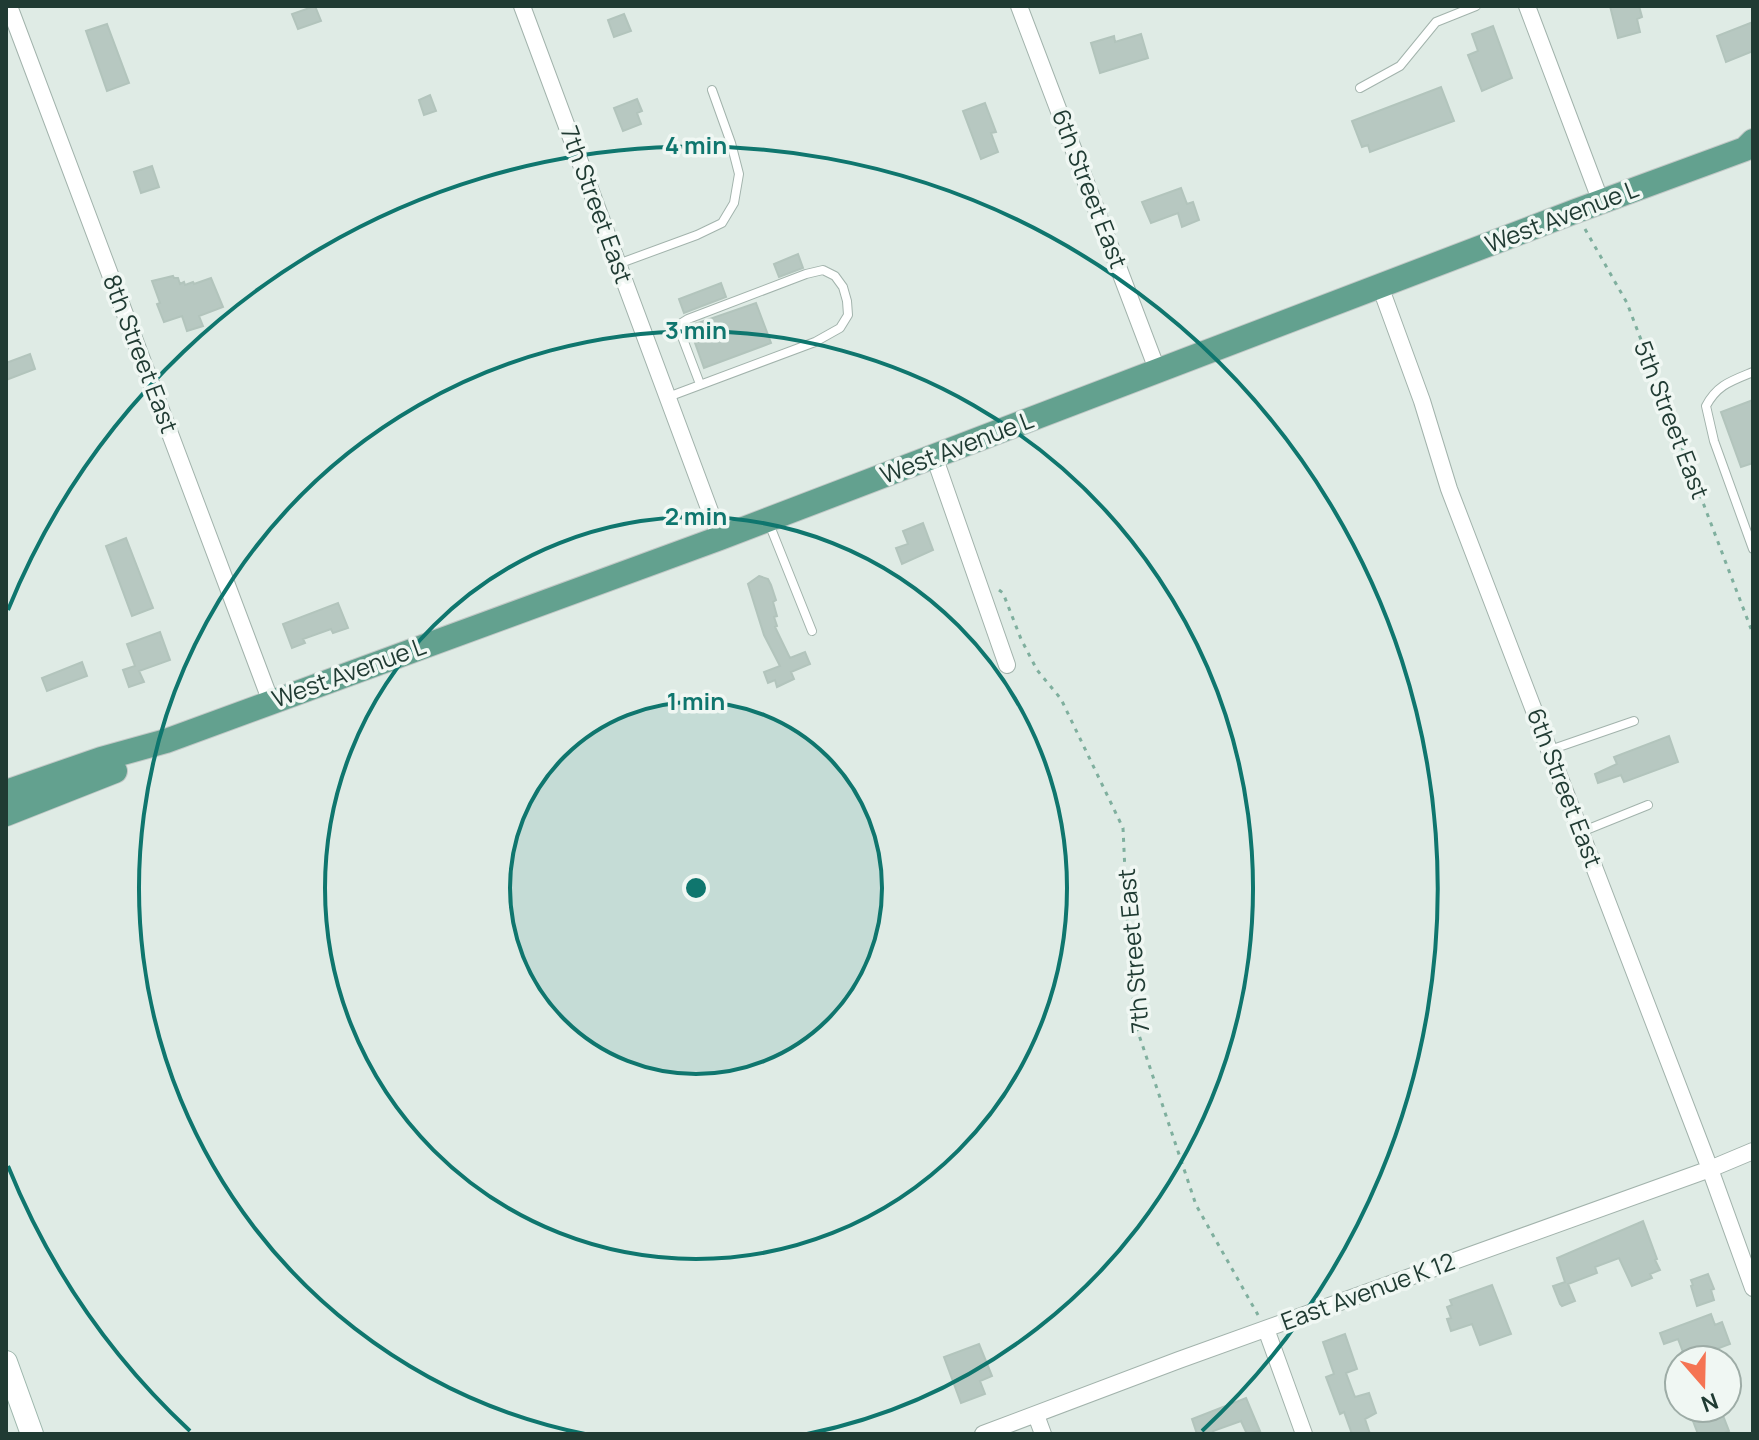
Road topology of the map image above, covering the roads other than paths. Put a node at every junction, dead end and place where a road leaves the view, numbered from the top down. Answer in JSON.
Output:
{"nodes":[{"id":1,"x":9,"y":6,"type":"edge"},
{"id":2,"x":522,"y":6,"type":"edge"},
{"id":3,"x":1019,"y":6,"type":"edge"},
{"id":4,"x":1476,"y":6,"type":"edge"},
{"id":5,"x":1527,"y":6,"type":"edge"},
{"id":6,"x":1360,"y":88,"type":"dead end"},
{"id":7,"x":712,"y":90,"type":"dead end"},
{"id":8,"x":1750,"y":147,"type":"edge"},
{"id":9,"x":1601,"y":202,"type":"junction"},
{"id":10,"x":618,"y":264,"type":"junction"},
{"id":11,"x":1380,"y":286,"type":"junction"},
{"id":12,"x":1158,"y":372,"type":"junction"},
{"id":13,"x":1753,"y":372,"type":"edge"},
{"id":14,"x":700,"y":384,"type":"junction"},
{"id":15,"x":668,"y":397,"type":"junction"},
{"id":16,"x":934,"y":456,"type":"junction"},
{"id":17,"x":768,"y":521,"type":"junction"},
{"id":18,"x":720,"y":538,"type":"junction"},
{"id":19,"x":1753,"y":549,"type":"edge"},
{"id":20,"x":812,"y":631,"type":"dead end"},
{"id":21,"x":1007,"y":665,"type":"dead end"},
{"id":22,"x":271,"y":702,"type":"junction"},
{"id":23,"x":1634,"y":721,"type":"dead end"},
{"id":24,"x":166,"y":741,"type":"junction"},
{"id":25,"x":1550,"y":750,"type":"junction"},
{"id":26,"x":6,"y":792,"type":"edge"},
{"id":27,"x":1648,"y":805,"type":"dead end"},
{"id":28,"x":6,"y":814,"type":"edge"},
{"id":29,"x":1581,"y":832,"type":"junction"},
{"id":30,"x":1753,"y":1151,"type":"edge"},
{"id":31,"x":1710,"y":1169,"type":"junction"},
{"id":32,"x":1753,"y":1288,"type":"edge"},
{"id":33,"x":1266,"y":1329,"type":"junction"},
{"id":34,"x":6,"y":1362,"type":"edge"},
{"id":35,"x":1036,"y":1415,"type":"junction"},
{"id":36,"x":32,"y":1434,"type":"edge"},
{"id":37,"x":983,"y":1434,"type":"edge"},
{"id":38,"x":1043,"y":1434,"type":"edge"},
{"id":39,"x":1304,"y":1434,"type":"edge"}],
"edges":[{"from":1,"to":22,"type":"street","name":"8th Street East"},
{"from":2,"to":10,"type":"street","name":"7th Street East"},
{"from":3,"to":12,"type":"street","name":"6th Street East"},
{"from":4,"to":6,"type":"lane"},
{"from":5,"to":9,"type":"street"},
{"from":7,"to":10,"type":"lane"},
{"from":8,"to":9,"type":"main road","name":"West Avenue L"},
{"from":9,"to":11,"type":"main road","name":"West Avenue L"},
{"from":10,"to":15,"type":"street","name":"7th Street East"},
{"from":11,"to":12,"type":"main road","name":"West Avenue L"},
{"from":11,"to":25,"type":"street","name":"6th Street East"},
{"from":12,"to":16,"type":"main road","name":"West Avenue L"},
{"from":13,"to":19,"type":"lane"},
{"from":14,"to":14,"type":"lane"},
{"from":14,"to":15,"type":"lane"},
{"from":15,"to":18,"type":"street","name":"7th Street East"},
{"from":16,"to":17,"type":"main road","name":"West Avenue L"},
{"from":16,"to":21,"type":"street"},
{"from":17,"to":18,"type":"main road","name":"West Avenue L"},
{"from":17,"to":20,"type":"lane"},
{"from":18,"to":22,"type":"main road","name":"West Avenue L"},
{"from":22,"to":24,"type":"main road","name":"West Avenue L"},
{"from":23,"to":25,"type":"lane"},
{"from":24,"to":26,"type":"main road","name":"West Avenue L"},
{"from":24,"to":28,"type":"main road","name":"West Avenue L"},
{"from":25,"to":29,"type":"street","name":"6th Street East"},
{"from":27,"to":29,"type":"lane"},
{"from":29,"to":31,"type":"street","name":"6th Street East"},
{"from":30,"to":31,"type":"street","name":"East Avenue K 12"},
{"from":31,"to":32,"type":"street","name":"6th Street East"},
{"from":31,"to":33,"type":"street","name":"East Avenue K 12"},
{"from":33,"to":35,"type":"street","name":"East Avenue K 12"},
{"from":33,"to":39,"type":"street"},
{"from":34,"to":36,"type":"main road"},
{"from":35,"to":37,"type":"street","name":"East Avenue K 12"},
{"from":35,"to":38,"type":"street"}]}
